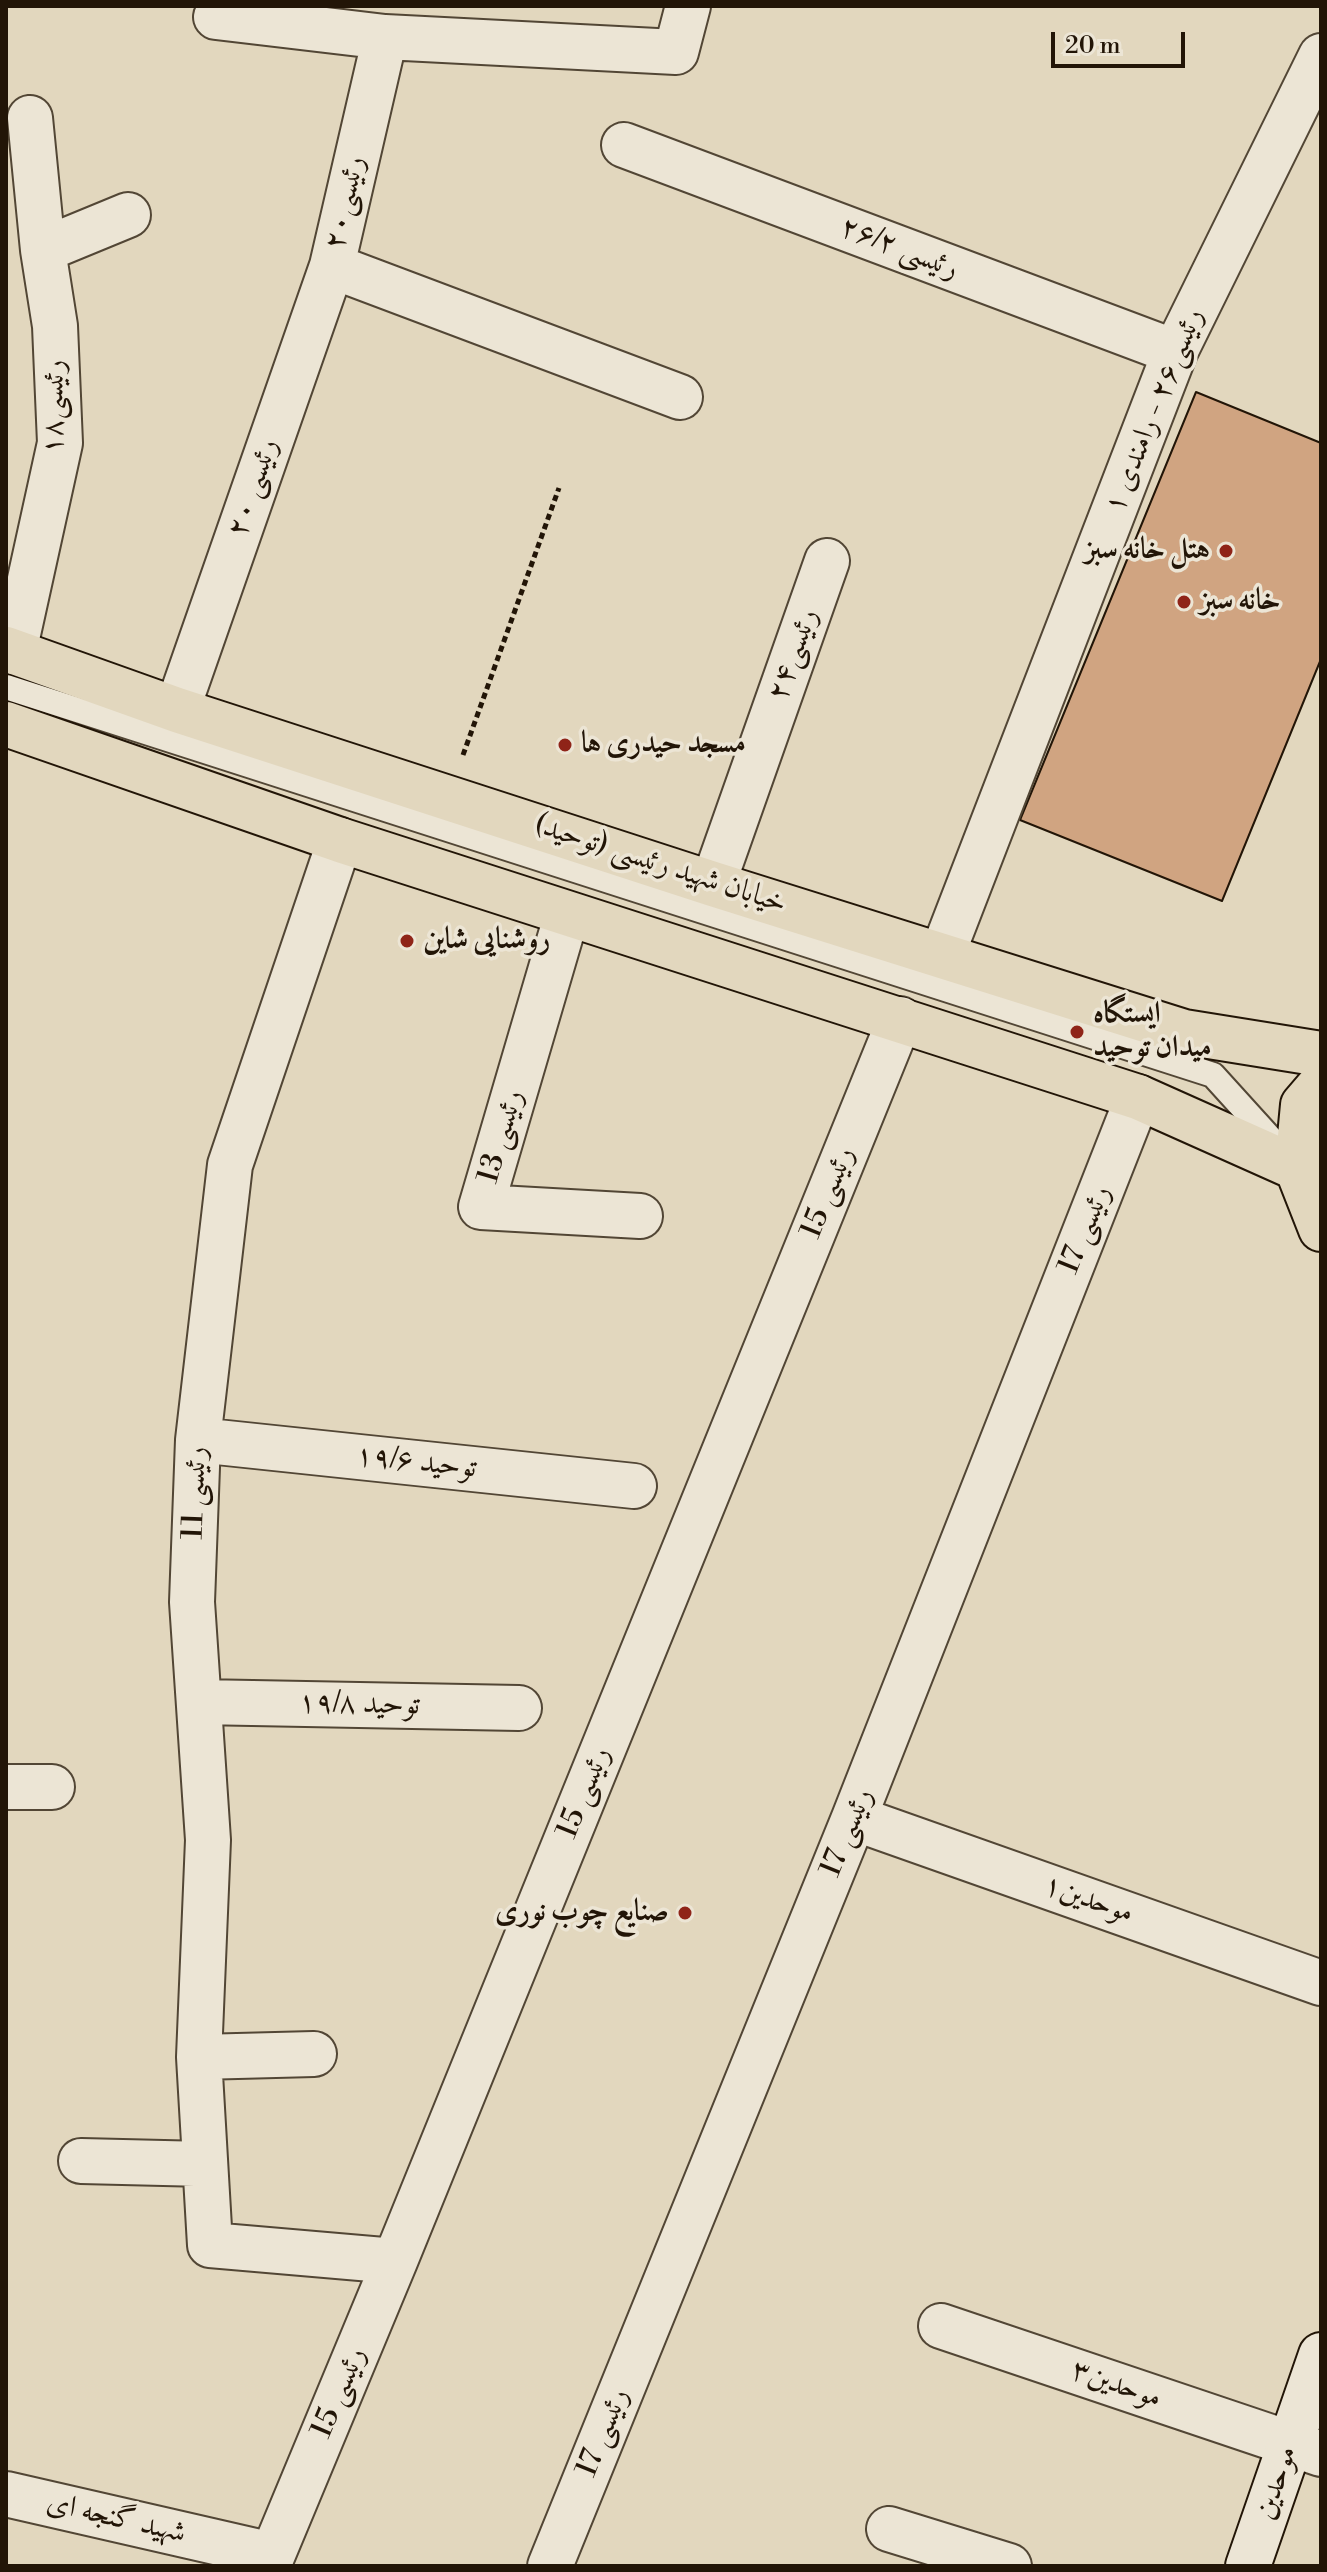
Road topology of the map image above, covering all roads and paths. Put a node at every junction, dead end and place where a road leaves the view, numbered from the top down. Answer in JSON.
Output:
{"nodes":[{"id":1,"x":688,"y":6,"type":"edge"},
{"id":2,"x":216,"y":17,"type":"dead end"},
{"id":3,"x":385,"y":37,"type":"junction"},
{"id":4,"x":1321,"y":56,"type":"edge"},
{"id":5,"x":30,"y":118,"type":"dead end"},
{"id":6,"x":624,"y":145,"type":"dead end"},
{"id":7,"x":20,"y":164,"type":"edge"},
{"id":8,"x":128,"y":215,"type":"dead end"},
{"id":9,"x":43,"y":250,"type":"junction"},
{"id":10,"x":332,"y":266,"type":"junction"},
{"id":11,"x":1175,"y":352,"type":"junction"},
{"id":12,"x":680,"y":397,"type":"dead end"},
{"id":13,"x":559,"y":488,"type":"dead end"},
{"id":14,"x":827,"y":561,"type":"dead end"},
{"id":15,"x":9,"y":663,"type":"edge"},
{"id":16,"x":177,"y":710,"type":"junction"},
{"id":17,"x":6,"y":724,"type":"edge"},
{"id":18,"x":448,"y":796,"type":"junction"},
{"id":19,"x":340,"y":840,"type":"junction"},
{"id":20,"x":713,"y":884,"type":"junction"},
{"id":21,"x":567,"y":914,"type":"junction"},
{"id":22,"x":942,"y":955,"type":"junction"},
{"id":23,"x":900,"y":1019,"type":"junction"},
{"id":24,"x":1321,"y":1054,"type":"edge"},
{"id":25,"x":1321,"y":1084,"type":"edge"},
{"id":26,"x":1138,"y":1097,"type":"junction"},
{"id":27,"x":1297,"y":1168,"type":"junction"},
{"id":28,"x":640,"y":1216,"type":"dead end"},
{"id":29,"x":1321,"y":1229,"type":"edge"},
{"id":30,"x":198,"y":1440,"type":"junction"},
{"id":31,"x":634,"y":1486,"type":"dead end"},
{"id":32,"x":199,"y":1702,"type":"junction"},
{"id":33,"x":519,"y":1708,"type":"dead end"},
{"id":34,"x":6,"y":1787,"type":"edge"},
{"id":35,"x":52,"y":1787,"type":"dead end"},
{"id":36,"x":854,"y":1818,"type":"junction"},
{"id":37,"x":1321,"y":1983,"type":"edge"},
{"id":38,"x":314,"y":2054,"type":"dead end"},
{"id":39,"x":199,"y":2057,"type":"junction"},
{"id":40,"x":81,"y":2161,"type":"dead end"},
{"id":41,"x":205,"y":2164,"type":"junction"},
{"id":42,"x":395,"y":2261,"type":"junction"},
{"id":43,"x":941,"y":2326,"type":"dead end"},
{"id":44,"x":1321,"y":2355,"type":"edge"},
{"id":45,"x":1306,"y":2450,"type":"edge"},
{"id":46,"x":6,"y":2494,"type":"edge"},
{"id":47,"x":889,"y":2529,"type":"dead end"},
{"id":48,"x":270,"y":2561,"type":"edge"},
{"id":49,"x":550,"y":2566,"type":"edge"},
{"id":50,"x":1009,"y":2566,"type":"edge"},
{"id":51,"x":1248,"y":2566,"type":"edge"}],
"edges":[{"from":1,"to":3,"type":"street"},
{"from":2,"to":3,"type":"street"},
{"from":3,"to":10,"type":"street","name":"رئیسی۲۰"},
{"from":4,"to":11,"type":"street","name":"رئیسی۲۶ - رامندی ۱"},
{"from":5,"to":7,"type":"street","name":"رئیسی۱۸"},
{"from":6,"to":11,"type":"street","name":"رئیسی ۲۶/۲"},
{"from":7,"to":9,"type":"street","name":"رئیسی۱۸"},
{"from":8,"to":9,"type":"street"},
{"from":9,"to":15,"type":"street","name":"رئیسی۱۸"},
{"from":10,"to":12,"type":"street","name":"رئیسی۲۰"},
{"from":10,"to":16,"type":"street","name":"رئیسی ۲۰"},
{"from":11,"to":22,"type":"street","name":"رئیسی۲۶ - رامندی ۱"},
{"from":13,"to":18,"type":"path"},
{"from":14,"to":20,"type":"street","name":"رئیسی۲۴"},
{"from":15,"to":16,"type":"main road","name":"خیابان شهید رئیسی (توحید)"},
{"from":15,"to":27,"type":"lane"},
{"from":16,"to":18,"type":"main road","name":"خیابان شهید رئیسی (توحید)"},
{"from":17,"to":19,"type":"main road"},
{"from":18,"to":20,"type":"main road","name":"خیابان شهید رئیسی (توحید)"},
{"from":19,"to":21,"type":"main road"},
{"from":19,"to":30,"type":"street","name":"رئیسی 11"},
{"from":20,"to":22,"type":"main road","name":"خیابان شهید رئیسی (توحید)"},
{"from":21,"to":23,"type":"main road"},
{"from":21,"to":28,"type":"street","name":"رئیسی 13"},
{"from":22,"to":24,"type":"main road","name":"خیابان شهید رئیسی (توحید)"},
{"from":23,"to":26,"type":"main road"},
{"from":23,"to":42,"type":"street","name":"رئیسی 15"},
{"from":25,"to":27,"type":"main road"},
{"from":26,"to":27,"type":"main road"},
{"from":26,"to":36,"type":"street","name":"رئیسی 17"},
{"from":27,"to":29,"type":"main road"},
{"from":30,"to":31,"type":"street","name":"توحید ۱۹/۶"},
{"from":30,"to":32,"type":"street","name":"رئیسی 11"},
{"from":32,"to":33,"type":"street","name":"توحید ۱۹/۸"},
{"from":32,"to":39,"type":"street","name":"رئیسی 11"},
{"from":34,"to":35,"type":"street"},
{"from":36,"to":37,"type":"street","name":"موحدین۱"},
{"from":36,"to":49,"type":"street","name":"رئیسی 17"},
{"from":38,"to":39,"type":"street"},
{"from":39,"to":41,"type":"street","name":"رئیسی 11"},
{"from":40,"to":41,"type":"street"},
{"from":41,"to":42,"type":"street","name":"رئیسی 11"},
{"from":42,"to":48,"type":"street","name":"رئیسی 15"},
{"from":43,"to":45,"type":"street","name":"موحدین۳"},
{"from":44,"to":45,"type":"street","name":"موحدین"},
{"from":45,"to":51,"type":"street","name":"موحدین"},
{"from":46,"to":48,"type":"street","name":"شهید گنجه ای"},
{"from":47,"to":50,"type":"street"}]}
